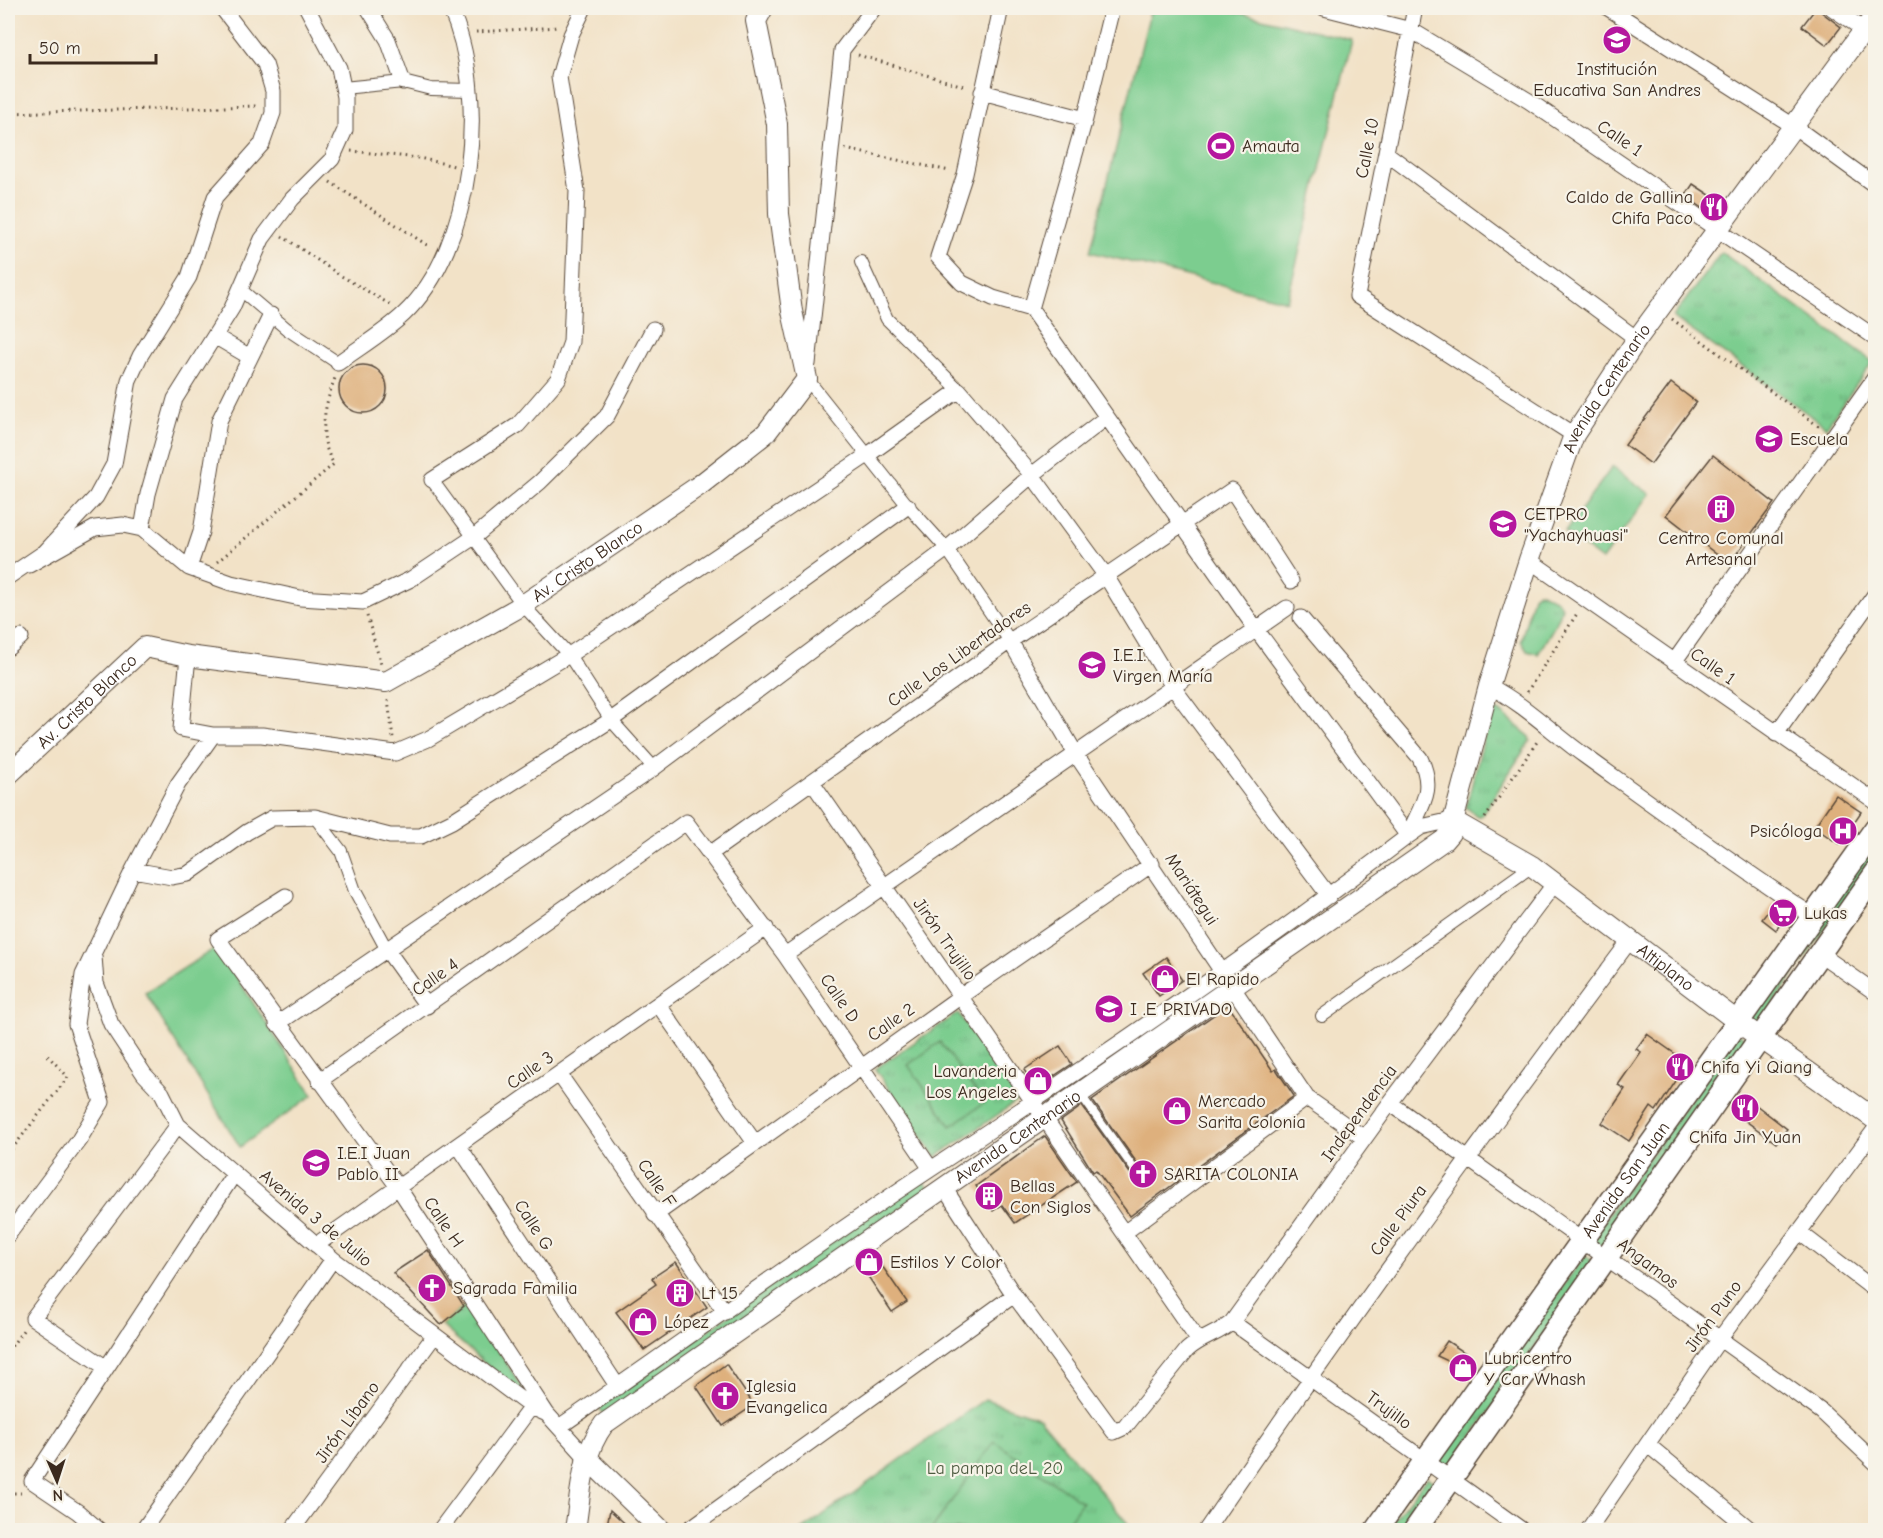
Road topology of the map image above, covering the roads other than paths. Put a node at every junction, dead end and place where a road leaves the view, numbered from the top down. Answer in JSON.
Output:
{"nodes":[{"id":1,"x":222,"y":8,"type":"edge"},
{"id":2,"x":307,"y":8,"type":"edge"},
{"id":3,"x":368,"y":8,"type":"edge"},
{"id":4,"x":450,"y":8,"type":"edge"},
{"id":5,"x":464,"y":8,"type":"edge"},
{"id":6,"x":584,"y":8,"type":"edge"},
{"id":7,"x":762,"y":8,"type":"edge"},
{"id":8,"x":873,"y":8,"type":"edge"},
{"id":9,"x":1001,"y":8,"type":"edge"},
{"id":10,"x":1112,"y":8,"type":"edge"},
{"id":11,"x":1324,"y":8,"type":"edge"},
{"id":12,"x":1415,"y":8,"type":"edge"},
{"id":13,"x":1608,"y":8,"type":"edge"},
{"id":14,"x":1832,"y":8,"type":"edge"},
{"id":15,"x":1872,"y":27,"type":"edge"},
{"id":16,"x":1411,"y":30,"type":"junction"},
{"id":17,"x":459,"y":34,"type":"junction"},
{"id":18,"x":403,"y":82,"type":"junction"},
{"id":19,"x":343,"y":88,"type":"junction"},
{"id":20,"x":471,"y":90,"type":"junction"},
{"id":21,"x":982,"y":92,"type":"junction"},
{"id":22,"x":1085,"y":119,"type":"junction"},
{"id":23,"x":1792,"y":125,"type":"junction"},
{"id":24,"x":1386,"y":153,"type":"junction"},
{"id":25,"x":1875,"y":186,"type":"edge"},
{"id":26,"x":1718,"y":228,"type":"junction"},
{"id":27,"x":861,"y":262,"type":"dead end"},
{"id":28,"x":241,"y":290,"type":"junction"},
{"id":29,"x":1031,"y":309,"type":"junction"},
{"id":30,"x":271,"y":315,"type":"junction"},
{"id":31,"x":653,"y":329,"type":"dead end"},
{"id":32,"x":216,"y":337,"type":"junction"},
{"id":33,"x":1875,"y":338,"type":"edge"},
{"id":34,"x":1637,"y":339,"type":"junction"},
{"id":35,"x":250,"y":357,"type":"junction"},
{"id":36,"x":338,"y":363,"type":"joint"},
{"id":37,"x":1875,"y":376,"type":"edge"},
{"id":38,"x":807,"y":379,"type":"junction"},
{"id":39,"x":959,"y":390,"type":"junction"},
{"id":40,"x":1107,"y":417,"type":"junction"},
{"id":41,"x":1574,"y":435,"type":"junction"},
{"id":42,"x":869,"y":454,"type":"junction"},
{"id":43,"x":1032,"y":475,"type":"junction"},
{"id":44,"x":432,"y":480,"type":"joint"},
{"id":45,"x":908,"y":506,"type":"junction"},
{"id":46,"x":1183,"y":524,"type":"junction"},
{"id":47,"x":142,"y":529,"type":"junction"},
{"id":48,"x":474,"y":537,"type":"junction"},
{"id":49,"x":947,"y":549,"type":"junction"},
{"id":50,"x":1529,"y":560,"type":"junction"},
{"id":51,"x":29,"y":565,"type":"junction"},
{"id":52,"x":197,"y":570,"type":"junction"},
{"id":53,"x":1106,"y":576,"type":"junction"},
{"id":54,"x":8,"y":577,"type":"edge"},
{"id":55,"x":1291,"y":581,"type":"dead end"},
{"id":56,"x":1875,"y":592,"type":"edge"},
{"id":57,"x":523,"y":605,"type":"junction"},
{"id":58,"x":1287,"y":608,"type":"dead end"},
{"id":59,"x":1301,"y":618,"type":"dead end"},
{"id":60,"x":1256,"y":629,"type":"junction"},
{"id":61,"x":21,"y":637,"type":"dead end"},
{"id":62,"x":1010,"y":641,"type":"junction"},
{"id":63,"x":8,"y":648,"type":"edge"},
{"id":64,"x":568,"y":655,"type":"junction"},
{"id":65,"x":188,"y":656,"type":"junction"},
{"id":66,"x":1674,"y":662,"type":"junction"},
{"id":67,"x":1489,"y":686,"type":"junction"},
{"id":68,"x":1173,"y":687,"type":"junction"},
{"id":69,"x":611,"y":720,"type":"junction"},
{"id":70,"x":1776,"y":734,"type":"junction"},
{"id":71,"x":213,"y":735,"type":"junction"},
{"id":72,"x":1077,"y":754,"type":"junction"},
{"id":73,"x":654,"y":768,"type":"junction"},
{"id":74,"x":8,"y":775,"type":"edge"},
{"id":75,"x":812,"y":782,"type":"junction"},
{"id":76,"x":1875,"y":802,"type":"edge"},
{"id":77,"x":315,"y":818,"type":"junction"},
{"id":78,"x":1452,"y":820,"type":"junction"},
{"id":79,"x":1875,"y":828,"type":"edge"},
{"id":80,"x":1408,"y":836,"type":"junction"},
{"id":81,"x":711,"y":854,"type":"junction"},
{"id":82,"x":1152,"y":864,"type":"junction"},
{"id":83,"x":1532,"y":866,"type":"junction"},
{"id":84,"x":133,"y":870,"type":"junction"},
{"id":85,"x":1875,"y":873,"type":"edge"},
{"id":86,"x":1555,"y":883,"type":"junction"},
{"id":87,"x":886,"y":888,"type":"junction"},
{"id":88,"x":286,"y":896,"type":"dead end"},
{"id":89,"x":1329,"y":896,"type":"junction"},
{"id":90,"x":1813,"y":916,"type":"junction"},
{"id":91,"x":766,"y":928,"type":"junction"},
{"id":92,"x":1631,"y":939,"type":"junction"},
{"id":93,"x":387,"y":950,"type":"junction"},
{"id":94,"x":94,"y":953,"type":"junction"},
{"id":95,"x":1820,"y":954,"type":"junction"},
{"id":96,"x":785,"y":955,"type":"junction"},
{"id":97,"x":1227,"y":979,"type":"junction"},
{"id":98,"x":1875,"y":993,"type":"edge"},
{"id":99,"x":961,"y":996,"type":"junction"},
{"id":100,"x":657,"y":1004,"type":"junction"},
{"id":101,"x":427,"y":1006,"type":"junction"},
{"id":102,"x":1322,"y":1016,"type":"dead end"},
{"id":103,"x":1738,"y":1022,"type":"junction"},
{"id":104,"x":277,"y":1024,"type":"junction"},
{"id":105,"x":1761,"y":1038,"type":"junction"},
{"id":106,"x":863,"y":1066,"type":"junction"},
{"id":107,"x":559,"y":1074,"type":"junction"},
{"id":108,"x":320,"y":1081,"type":"junction"},
{"id":109,"x":1080,"y":1095,"type":"junction"},
{"id":110,"x":1307,"y":1098,"type":"junction"},
{"id":111,"x":1390,"y":1103,"type":"junction"},
{"id":112,"x":1040,"y":1110,"type":"junction"},
{"id":113,"x":1875,"y":1120,"type":"edge"},
{"id":114,"x":178,"y":1125,"type":"junction"},
{"id":115,"x":1875,"y":1128,"type":"edge"},
{"id":116,"x":1364,"y":1138,"type":"junction"},
{"id":117,"x":755,"y":1143,"type":"junction"},
{"id":118,"x":458,"y":1145,"type":"junction"},
{"id":119,"x":1468,"y":1157,"type":"junction"},
{"id":120,"x":931,"y":1169,"type":"junction"},
{"id":121,"x":1137,"y":1173,"type":"dead end"},
{"id":122,"x":234,"y":1174,"type":"junction"},
{"id":123,"x":943,"y":1186,"type":"junction"},
{"id":124,"x":398,"y":1187,"type":"junction"},
{"id":125,"x":655,"y":1215,"type":"junction"},
{"id":126,"x":1799,"y":1232,"type":"junction"},
{"id":127,"x":1124,"y":1233,"type":"junction"},
{"id":128,"x":8,"y":1235,"type":"edge"},
{"id":129,"x":1583,"y":1239,"type":"junction"},
{"id":130,"x":316,"y":1245,"type":"junction"},
{"id":131,"x":1608,"y":1258,"type":"junction"},
{"id":132,"x":333,"y":1259,"type":"junction"},
{"id":133,"x":1875,"y":1291,"type":"edge"},
{"id":134,"x":1014,"y":1295,"type":"junction"},
{"id":135,"x":725,"y":1312,"type":"junction"},
{"id":136,"x":1232,"y":1322,"type":"junction"},
{"id":137,"x":434,"y":1336,"type":"junction"},
{"id":138,"x":1198,"y":1340,"type":"junction"},
{"id":139,"x":1719,"y":1340,"type":"junction"},
{"id":140,"x":105,"y":1366,"type":"junction"},
{"id":141,"x":1310,"y":1377,"type":"junction"},
{"id":142,"x":618,"y":1387,"type":"junction"},
{"id":143,"x":531,"y":1407,"type":"junction"},
{"id":144,"x":547,"y":1414,"type":"junction"},
{"id":145,"x":560,"y":1427,"type":"junction"},
{"id":146,"x":1648,"y":1445,"type":"junction"},
{"id":147,"x":586,"y":1457,"type":"junction"},
{"id":148,"x":1425,"y":1461,"type":"junction"},
{"id":149,"x":1875,"y":1463,"type":"edge"},
{"id":150,"x":1451,"y":1480,"type":"junction"},
{"id":151,"x":99,"y":1530,"type":"edge"},
{"id":152,"x":143,"y":1530,"type":"edge"},
{"id":153,"x":292,"y":1530,"type":"edge"},
{"id":154,"x":440,"y":1530,"type":"edge"},
{"id":155,"x":575,"y":1530,"type":"edge"},
{"id":156,"x":661,"y":1530,"type":"edge"},
{"id":157,"x":687,"y":1530,"type":"edge"},
{"id":158,"x":1206,"y":1530,"type":"edge"},
{"id":159,"x":1376,"y":1530,"type":"edge"},
{"id":160,"x":1414,"y":1530,"type":"edge"},
{"id":161,"x":1522,"y":1530,"type":"edge"},
{"id":162,"x":1588,"y":1530,"type":"edge"},
{"id":163,"x":1751,"y":1530,"type":"edge"}],
"edges":[{"from":1,"to":51,"type":"street"},
{"from":2,"to":19,"type":"street"},
{"from":3,"to":18,"type":"street"},
{"from":4,"to":17,"type":"street"},
{"from":5,"to":17,"type":"street"},
{"from":6,"to":44,"type":"street"},
{"from":7,"to":38,"type":"street"},
{"from":8,"to":38,"type":"street"},
{"from":9,"to":21,"type":"street"},
{"from":10,"to":22,"type":"street"},
{"from":11,"to":16,"type":"street","name":"Calle 1"},
{"from":12,"to":16,"type":"street","name":"Calle 10"},
{"from":13,"to":23,"type":"street"},
{"from":14,"to":15,"type":"street"},
{"from":15,"to":23,"type":"street","name":"Avenida Centenario"},
{"from":16,"to":24,"type":"street","name":"Calle 10"},
{"from":16,"to":26,"type":"street","name":"Calle 1"},
{"from":17,"to":20,"type":"street"},
{"from":18,"to":19,"type":"street"},
{"from":18,"to":20,"type":"street"},
{"from":19,"to":28,"type":"street"},
{"from":20,"to":36,"type":"street"},
{"from":21,"to":22,"type":"street"},
{"from":21,"to":29,"type":"street"},
{"from":22,"to":29,"type":"street"},
{"from":23,"to":25,"type":"street"},
{"from":23,"to":26,"type":"street","name":"Avenida Centenario"},
{"from":24,"to":34,"type":"street"},
{"from":24,"to":41,"type":"street","name":"Calle 10"},
{"from":26,"to":33,"type":"street","name":"Calle 1"},
{"from":26,"to":34,"type":"street","name":"Avenida Centenario"},
{"from":27,"to":39,"type":"street"},
{"from":28,"to":30,"type":"street"},
{"from":28,"to":32,"type":"street"},
{"from":29,"to":40,"type":"street"},
{"from":30,"to":35,"type":"street"},
{"from":30,"to":36,"type":"street"},
{"from":31,"to":48,"type":"street"},
{"from":32,"to":35,"type":"street"},
{"from":32,"to":47,"type":"street"},
{"from":34,"to":41,"type":"street","name":"Avenida Centenario"},
{"from":35,"to":52,"type":"street"},
{"from":37,"to":66,"type":"street"},
{"from":38,"to":42,"type":"street"},
{"from":38,"to":57,"type":"street","name":"Av. Cristo Blanco"},
{"from":39,"to":42,"type":"street"},
{"from":39,"to":43,"type":"street"},
{"from":40,"to":43,"type":"street"},
{"from":40,"to":46,"type":"street"},
{"from":41,"to":50,"type":"street","name":"Avenida Centenario"},
{"from":42,"to":45,"type":"street"},
{"from":42,"to":64,"type":"street"},
{"from":43,"to":49,"type":"street"},
{"from":43,"to":53,"type":"street"},
{"from":44,"to":48,"type":"street"},
{"from":45,"to":49,"type":"street"},
{"from":45,"to":69,"type":"street"},
{"from":46,"to":53,"type":"street","name":"Calle Los Libertadores"},
{"from":46,"to":55,"type":"street","name":"Calle Los Libertadores"},
{"from":46,"to":60,"type":"street"},
{"from":47,"to":51,"type":"street"},
{"from":47,"to":52,"type":"street"},
{"from":48,"to":52,"type":"street"},
{"from":48,"to":57,"type":"street"},
{"from":49,"to":62,"type":"street"},
{"from":49,"to":73,"type":"street"},
{"from":50,"to":66,"type":"street","name":"Calle 1"},
{"from":50,"to":67,"type":"street","name":"Avenida Centenario"},
{"from":51,"to":54,"type":"street"},
{"from":53,"to":62,"type":"street","name":"Calle Los Libertadores"},
{"from":53,"to":68,"type":"street"},
{"from":56,"to":70,"type":"street"},
{"from":57,"to":64,"type":"street"},
{"from":57,"to":65,"type":"street","name":"Av. Cristo Blanco"},
{"from":58,"to":60,"type":"street"},
{"from":59,"to":80,"type":"street"},
{"from":60,"to":68,"type":"street"},
{"from":60,"to":80,"type":"street"},
{"from":61,"to":63,"type":"street"},
{"from":62,"to":72,"type":"street","name":"Mariátegui"},
{"from":62,"to":75,"type":"street","name":"Calle Los Libertadores"},
{"from":64,"to":69,"type":"street"},
{"from":64,"to":71,"type":"street"},
{"from":65,"to":71,"type":"street"},
{"from":65,"to":74,"type":"street","name":"Av. Cristo Blanco"},
{"from":66,"to":70,"type":"street","name":"Calle 1"},
{"from":67,"to":78,"type":"street","name":"Avenida Centenario"},
{"from":67,"to":90,"type":"street"},
{"from":68,"to":72,"type":"street"},
{"from":68,"to":89,"type":"street"},
{"from":69,"to":73,"type":"street"},
{"from":69,"to":77,"type":"street"},
{"from":70,"to":76,"type":"street","name":"Calle 1"},
{"from":71,"to":84,"type":"street"},
{"from":72,"to":82,"type":"street","name":"Mariátegui"},
{"from":72,"to":87,"type":"street"},
{"from":73,"to":93,"type":"street"},
{"from":75,"to":81,"type":"street","name":"Calle Los Libertadores"},
{"from":75,"to":87,"type":"street","name":"Jirón Trujillo"},
{"from":77,"to":84,"type":"street"},
{"from":77,"to":93,"type":"street"},
{"from":78,"to":80,"type":"street","name":"Avenida Centenario"},
{"from":78,"to":83,"type":"street","name":"Altiplano"},
{"from":78,"to":97,"type":"street","name":"Avenida Centenario"},
{"from":79,"to":90,"type":"main road","name":"Avenida San Juan"},
{"from":80,"to":89,"type":"street","name":"Avenida Centenario"},
{"from":81,"to":91,"type":"street","name":"Calle D"},
{"from":81,"to":101,"type":"street","name":"Calle 4"},
{"from":82,"to":97,"type":"street","name":"Mariátegui"},
{"from":82,"to":99,"type":"street","name":"Calle 2"},
{"from":83,"to":86,"type":"street","name":"Altiplano"},
{"from":83,"to":102,"type":"street"},
{"from":84,"to":94,"type":"street"},
{"from":85,"to":95,"type":"main road","name":"Avenida San Juan"},
{"from":86,"to":92,"type":"street","name":"Altiplano"},
{"from":86,"to":111,"type":"street","name":"Independencia"},
{"from":87,"to":96,"type":"street"},
{"from":87,"to":99,"type":"street","name":"Jirón Trujillo"},
{"from":88,"to":104,"type":"street","name":"Calle H"},
{"from":89,"to":97,"type":"street","name":"Avenida Centenario"},
{"from":90,"to":103,"type":"main road","name":"Avenida San Juan"},
{"from":91,"to":96,"type":"street","name":"Calle D"},
{"from":91,"to":100,"type":"street","name":"Calle 3"},
{"from":92,"to":103,"type":"street","name":"Altiplano"},
{"from":92,"to":119,"type":"street","name":"Calle Piura"},
{"from":93,"to":101,"type":"street"},
{"from":93,"to":104,"type":"street"},
{"from":94,"to":114,"type":"street","name":"Avenida 3 de Julio"},
{"from":94,"to":128,"type":"street"},
{"from":95,"to":98,"type":"street"},
{"from":95,"to":105,"type":"main road","name":"Avenida San Juan"},
{"from":96,"to":106,"type":"street","name":"Calle D"},
{"from":97,"to":109,"type":"street","name":"Avenida Centenario"},
{"from":97,"to":110,"type":"street","name":"Mariátegui"},
{"from":97,"to":112,"type":"street","name":"Avenida Centenario"},
{"from":99,"to":106,"type":"street","name":"Calle 2"},
{"from":99,"to":112,"type":"street","name":"Jirón Trujillo"},
{"from":100,"to":107,"type":"street","name":"Calle 3"},
{"from":100,"to":117,"type":"street"},
{"from":101,"to":108,"type":"street","name":"Calle 4"},
{"from":103,"to":105,"type":"street","name":"Altiplano"},
{"from":103,"to":129,"type":"main road","name":"Avenida San Juan"},
{"from":104,"to":108,"type":"street","name":"Calle H"},
{"from":105,"to":113,"type":"street","name":"Altiplano"},
{"from":105,"to":131,"type":"main road","name":"Avenida San Juan"},
{"from":106,"to":117,"type":"street","name":"Calle 2"},
{"from":106,"to":120,"type":"street","name":"Calle D"},
{"from":107,"to":118,"type":"street","name":"Calle 3"},
{"from":107,"to":125,"type":"street","name":"Calle F"},
{"from":108,"to":124,"type":"street","name":"Calle H"},
{"from":109,"to":112,"type":"street","name":"Avenida Centenario"},
{"from":109,"to":121,"type":"lane"},
{"from":110,"to":116,"type":"street","name":"Mariátegui"},
{"from":110,"to":127,"type":"street"},
{"from":111,"to":116,"type":"street","name":"Independencia"},
{"from":111,"to":119,"type":"street","name":"Angamos"},
{"from":112,"to":120,"type":"street","name":"Avenida Centenario"},
{"from":112,"to":123,"type":"street","name":"Avenida Centenario"},
{"from":112,"to":127,"type":"street","name":"Jirón Trujillo"},
{"from":114,"to":122,"type":"street","name":"Avenida 3 de Julio"},
{"from":114,"to":140,"type":"street"},
{"from":115,"to":126,"type":"street","name":"Jirón Puno"},
{"from":116,"to":136,"type":"street","name":"Independencia"},
{"from":117,"to":125,"type":"street","name":"Calle 2"},
{"from":118,"to":124,"type":"street","name":"Calle 3"},
{"from":118,"to":142,"type":"street","name":"Calle G"},
{"from":119,"to":129,"type":"street","name":"Angamos"},
{"from":119,"to":141,"type":"street","name":"Calle Piura"},
{"from":120,"to":135,"type":"street","name":"Avenida Centenario"},
{"from":122,"to":130,"type":"street","name":"Avenida 3 de Julio"},
{"from":122,"to":140,"type":"street"},
{"from":123,"to":134,"type":"street"},
{"from":123,"to":147,"type":"street","name":"Avenida Centenario"},
{"from":124,"to":130,"type":"street","name":"Calle 3"},
{"from":124,"to":144,"type":"street","name":"Calle H"},
{"from":125,"to":135,"type":"street","name":"Calle F"},
{"from":126,"to":133,"type":"street"},
{"from":126,"to":139,"type":"street","name":"Jirón Puno"},
{"from":127,"to":138,"type":"street","name":"Jirón Trujillo"},
{"from":129,"to":131,"type":"street","name":"Angamos"},
{"from":129,"to":148,"type":"main road","name":"Avenida San Juan"},
{"from":130,"to":132,"type":"street","name":"Avenida 3 de Julio"},
{"from":131,"to":139,"type":"street","name":"Angamos"},
{"from":131,"to":150,"type":"main road","name":"Avenida San Juan"},
{"from":132,"to":137,"type":"street","name":"Avenida 3 de Julio"},
{"from":132,"to":152,"type":"street"},
{"from":134,"to":138,"type":"street","name":"Independencia"},
{"from":134,"to":157,"type":"street"},
{"from":135,"to":142,"type":"street","name":"Avenida Centenario"},
{"from":136,"to":138,"type":"street","name":"Independencia"},
{"from":136,"to":141,"type":"street","name":"Trujillo"},
{"from":137,"to":143,"type":"street","name":"Avenida 3 de Julio"},
{"from":137,"to":153,"type":"street","name":"Jirón Líbano"},
{"from":139,"to":146,"type":"street","name":"Jirón Puno"},
{"from":139,"to":149,"type":"street","name":"Angamos"},
{"from":140,"to":151,"type":"street"},
{"from":141,"to":148,"type":"street","name":"Trujillo"},
{"from":141,"to":158,"type":"street","name":"Calle Piura"},
{"from":142,"to":145,"type":"street","name":"Avenida Centenario"},
{"from":143,"to":144,"type":"street","name":"Avenida 3 de Julio"},
{"from":143,"to":154,"type":"street"},
{"from":144,"to":145,"type":"street","name":"Avenida 3 de Julio"},
{"from":145,"to":147,"type":"street","name":"Avenida 3 de Julio"},
{"from":146,"to":162,"type":"street","name":"Jirón Puno"},
{"from":146,"to":163,"type":"street"},
{"from":147,"to":155,"type":"street","name":"Avenida Centenario"},
{"from":147,"to":156,"type":"street"},
{"from":148,"to":150,"type":"street","name":"Trujillo"},
{"from":148,"to":159,"type":"main road","name":"Avenida San Juan"},
{"from":150,"to":160,"type":"main road","name":"Avenida San Juan"},
{"from":150,"to":161,"type":"street","name":"Trujillo"}]}
